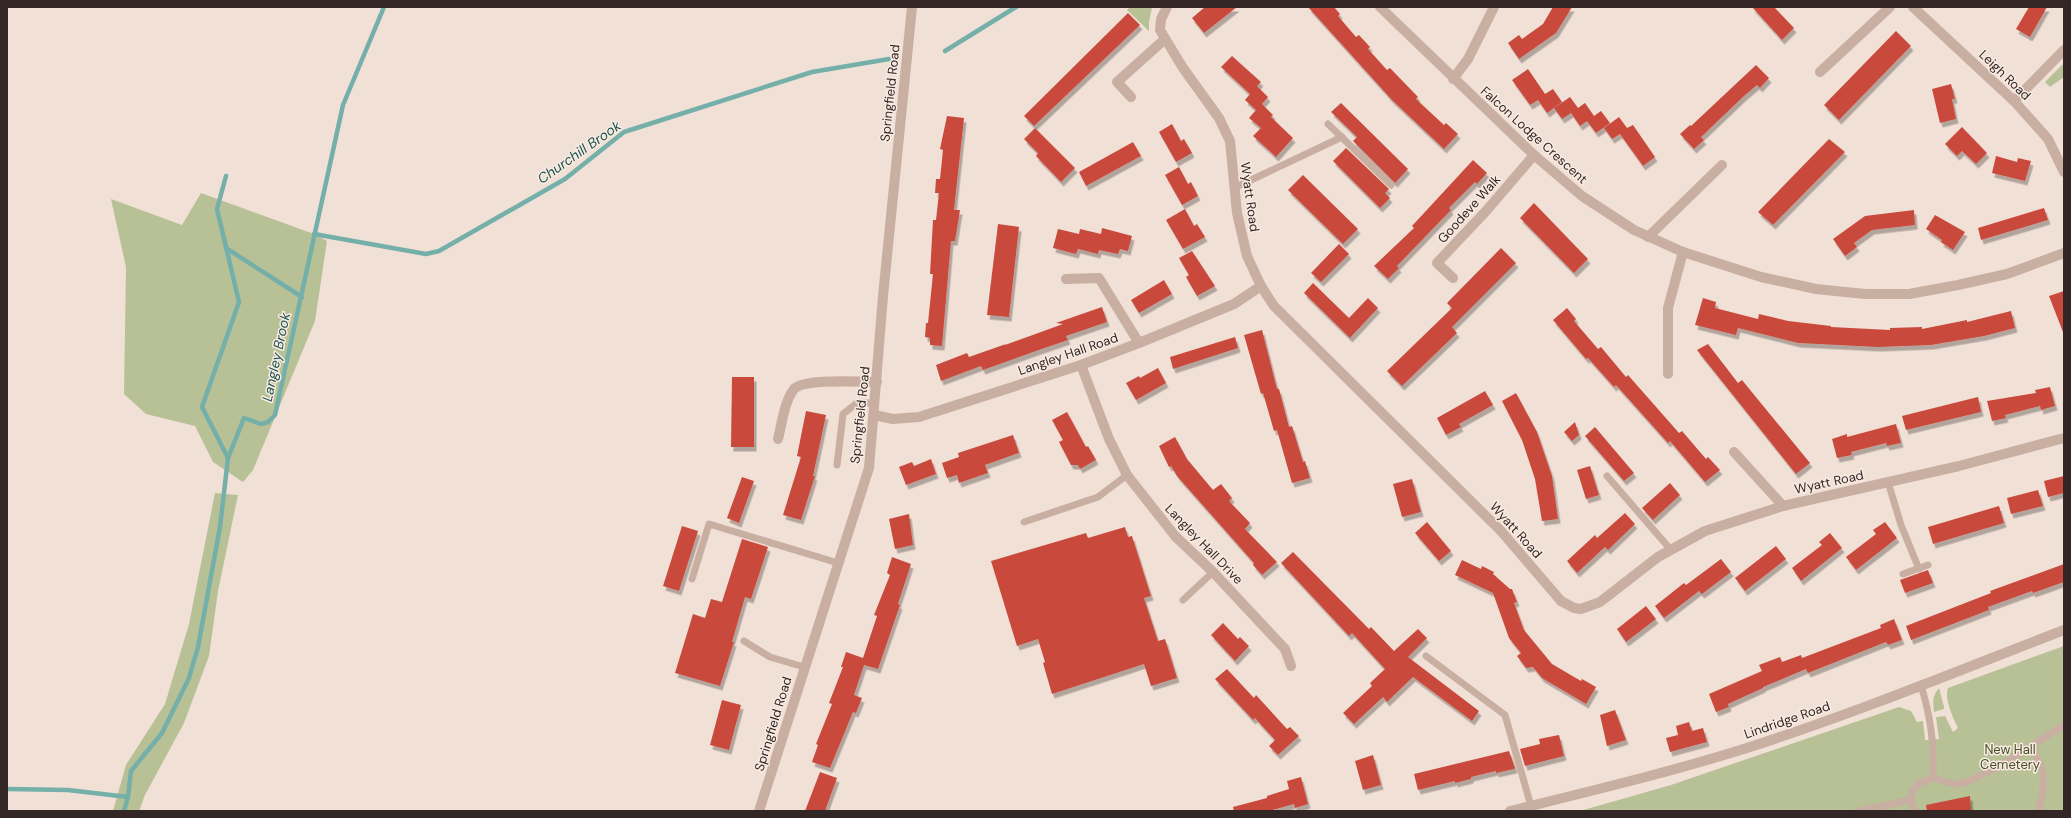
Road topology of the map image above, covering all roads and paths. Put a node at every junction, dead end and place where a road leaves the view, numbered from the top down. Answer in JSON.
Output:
{"nodes":[{"id":1,"x":912,"y":7,"type":"edge"},
{"id":2,"x":1168,"y":7,"type":"edge"},
{"id":3,"x":1380,"y":7,"type":"edge"},
{"id":4,"x":1494,"y":7,"type":"edge"},
{"id":5,"x":1890,"y":7,"type":"edge"},
{"id":6,"x":1913,"y":7,"type":"edge"},
{"id":7,"x":1164,"y":39,"type":"junction"},
{"id":8,"x":2064,"y":50,"type":"edge"},
{"id":9,"x":1820,"y":72,"type":"dead end"},
{"id":10,"x":1453,"y":79,"type":"junction"},
{"id":11,"x":1130,"y":97,"type":"dead end"},
{"id":12,"x":2014,"y":101,"type":"junction"},
{"id":13,"x":1328,"y":124,"type":"dead end"},
{"id":14,"x":1342,"y":137,"type":"junction"},
{"id":15,"x":1534,"y":155,"type":"junction"},
{"id":16,"x":1722,"y":165,"type":"dead end"},
{"id":17,"x":2064,"y":172,"type":"edge"},
{"id":18,"x":1391,"y":185,"type":"dead end"},
{"id":19,"x":1234,"y":188,"type":"junction"},
{"id":20,"x":1648,"y":237,"type":"junction"},
{"id":21,"x":1683,"y":252,"type":"junction"},
{"id":22,"x":2064,"y":253,"type":"edge"},
{"id":23,"x":1453,"y":278,"type":"dead end"},
{"id":24,"x":1066,"y":279,"type":"dead end"},
{"id":25,"x":1261,"y":286,"type":"junction"},
{"id":26,"x":1139,"y":343,"type":"junction"},
{"id":27,"x":1081,"y":365,"type":"junction"},
{"id":28,"x":1668,"y":374,"type":"dead end"},
{"id":29,"x":877,"y":382,"type":"junction"},
{"id":30,"x":875,"y":403,"type":"junction"},
{"id":31,"x":874,"y":415,"type":"junction"},
{"id":32,"x":2064,"y":438,"type":"edge"},
{"id":33,"x":778,"y":439,"type":"dead end"},
{"id":34,"x":1734,"y":452,"type":"dead end"},
{"id":35,"x":837,"y":465,"type":"dead end"},
{"id":36,"x":1127,"y":475,"type":"junction"},
{"id":37,"x":1607,"y":476,"type":"dead end"},
{"id":38,"x":1888,"y":482,"type":"junction"},
{"id":39,"x":1783,"y":506,"type":"junction"},
{"id":40,"x":1024,"y":522,"type":"dead end"},
{"id":41,"x":1671,"y":550,"type":"junction"},
{"id":42,"x":838,"y":563,"type":"junction"},
{"id":43,"x":1928,"y":565,"type":"dead end"},
{"id":44,"x":1919,"y":569,"type":"junction"},
{"id":45,"x":1213,"y":572,"type":"junction"},
{"id":46,"x":1903,"y":574,"type":"dead end"},
{"id":47,"x":692,"y":579,"type":"dead end"},
{"id":48,"x":1184,"y":600,"type":"dead end"},
{"id":49,"x":2064,"y":630,"type":"edge"},
{"id":50,"x":744,"y":641,"type":"dead end"},
{"id":51,"x":1426,"y":656,"type":"dead end"},
{"id":52,"x":1291,"y":666,"type":"dead end"},
{"id":53,"x":804,"y":667,"type":"junction"},
{"id":54,"x":1921,"y":685,"type":"junction"},
{"id":55,"x":2064,"y":725,"type":"edge"},
{"id":56,"x":2032,"y":746,"type":"junction"},
{"id":57,"x":1933,"y":778,"type":"junction"},
{"id":58,"x":1911,"y":800,"type":"junction"},
{"id":59,"x":1530,"y":806,"type":"junction"},
{"id":60,"x":759,"y":811,"type":"edge"},
{"id":61,"x":1510,"y":811,"type":"edge"},
{"id":62,"x":1858,"y":811,"type":"edge"},
{"id":63,"x":1915,"y":811,"type":"edge"},
{"id":64,"x":2039,"y":811,"type":"edge"}],
"edges":[{"from":1,"to":29,"type":"street","name":"Springfield Road"},
{"from":2,"to":7,"type":"street","name":"Wyatt Road"},
{"from":3,"to":10,"type":"street","name":"Falcon Lodge Crescent"},
{"from":4,"to":10,"type":"street"},
{"from":5,"to":9,"type":"street"},
{"from":6,"to":12,"type":"street","name":"Leigh Road"},
{"from":7,"to":11,"type":"street"},
{"from":7,"to":19,"type":"street","name":"Wyatt Road"},
{"from":8,"to":12,"type":"street"},
{"from":10,"to":15,"type":"street","name":"Falcon Lodge Crescent"},
{"from":12,"to":17,"type":"street","name":"Leigh Road"},
{"from":13,"to":14,"type":"lane"},
{"from":14,"to":18,"type":"lane"},
{"from":14,"to":19,"type":"lane"},
{"from":15,"to":20,"type":"street","name":"Falcon Lodge Crescent"},
{"from":15,"to":23,"type":"street","name":"Goodeve Walk"},
{"from":16,"to":20,"type":"street"},
{"from":19,"to":25,"type":"street","name":"Wyatt Road"},
{"from":20,"to":21,"type":"street","name":"Falcon Lodge Crescent"},
{"from":21,"to":22,"type":"street","name":"Falcon Lodge Crescent"},
{"from":21,"to":28,"type":"street"},
{"from":24,"to":26,"type":"street"},
{"from":25,"to":26,"type":"street","name":"Langley Hall Road"},
{"from":25,"to":41,"type":"street","name":"Wyatt Road"},
{"from":26,"to":27,"type":"street","name":"Langley Hall Road"},
{"from":27,"to":31,"type":"street","name":"Langley Hall Road"},
{"from":27,"to":36,"type":"street","name":"Langley Hall Drive"},
{"from":29,"to":30,"type":"street","name":"Springfield Road"},
{"from":29,"to":33,"type":"street"},
{"from":30,"to":31,"type":"street","name":"Springfield Road"},
{"from":30,"to":35,"type":"lane"},
{"from":31,"to":42,"type":"street","name":"Springfield Road"},
{"from":32,"to":38,"type":"street","name":"Wyatt Road"},
{"from":34,"to":39,"type":"street"},
{"from":36,"to":40,"type":"lane"},
{"from":36,"to":45,"type":"street","name":"Langley Hall Drive"},
{"from":37,"to":41,"type":"lane"},
{"from":38,"to":39,"type":"street","name":"Wyatt Road"},
{"from":38,"to":44,"type":"lane"},
{"from":39,"to":41,"type":"street","name":"Wyatt Road"},
{"from":42,"to":47,"type":"lane"},
{"from":42,"to":53,"type":"street","name":"Springfield Road"},
{"from":43,"to":44,"type":"lane"},
{"from":44,"to":46,"type":"lane"},
{"from":45,"to":48,"type":"lane"},
{"from":45,"to":52,"type":"street","name":"Langley Hall Drive"},
{"from":49,"to":54,"type":"street","name":"Lindridge Road"},
{"from":50,"to":53,"type":"lane"},
{"from":51,"to":59,"type":"lane"},
{"from":53,"to":60,"type":"street","name":"Springfield Road"},
{"from":54,"to":57,"type":"lane"},
{"from":54,"to":59,"type":"street","name":"Lindridge Road"},
{"from":55,"to":56,"type":"lane"},
{"from":56,"to":57,"type":"lane"},
{"from":56,"to":64,"type":"lane"},
{"from":57,"to":58,"type":"lane"},
{"from":58,"to":62,"type":"lane"},
{"from":58,"to":63,"type":"lane"},
{"from":59,"to":61,"type":"street","name":"Lindridge Road"}]}
